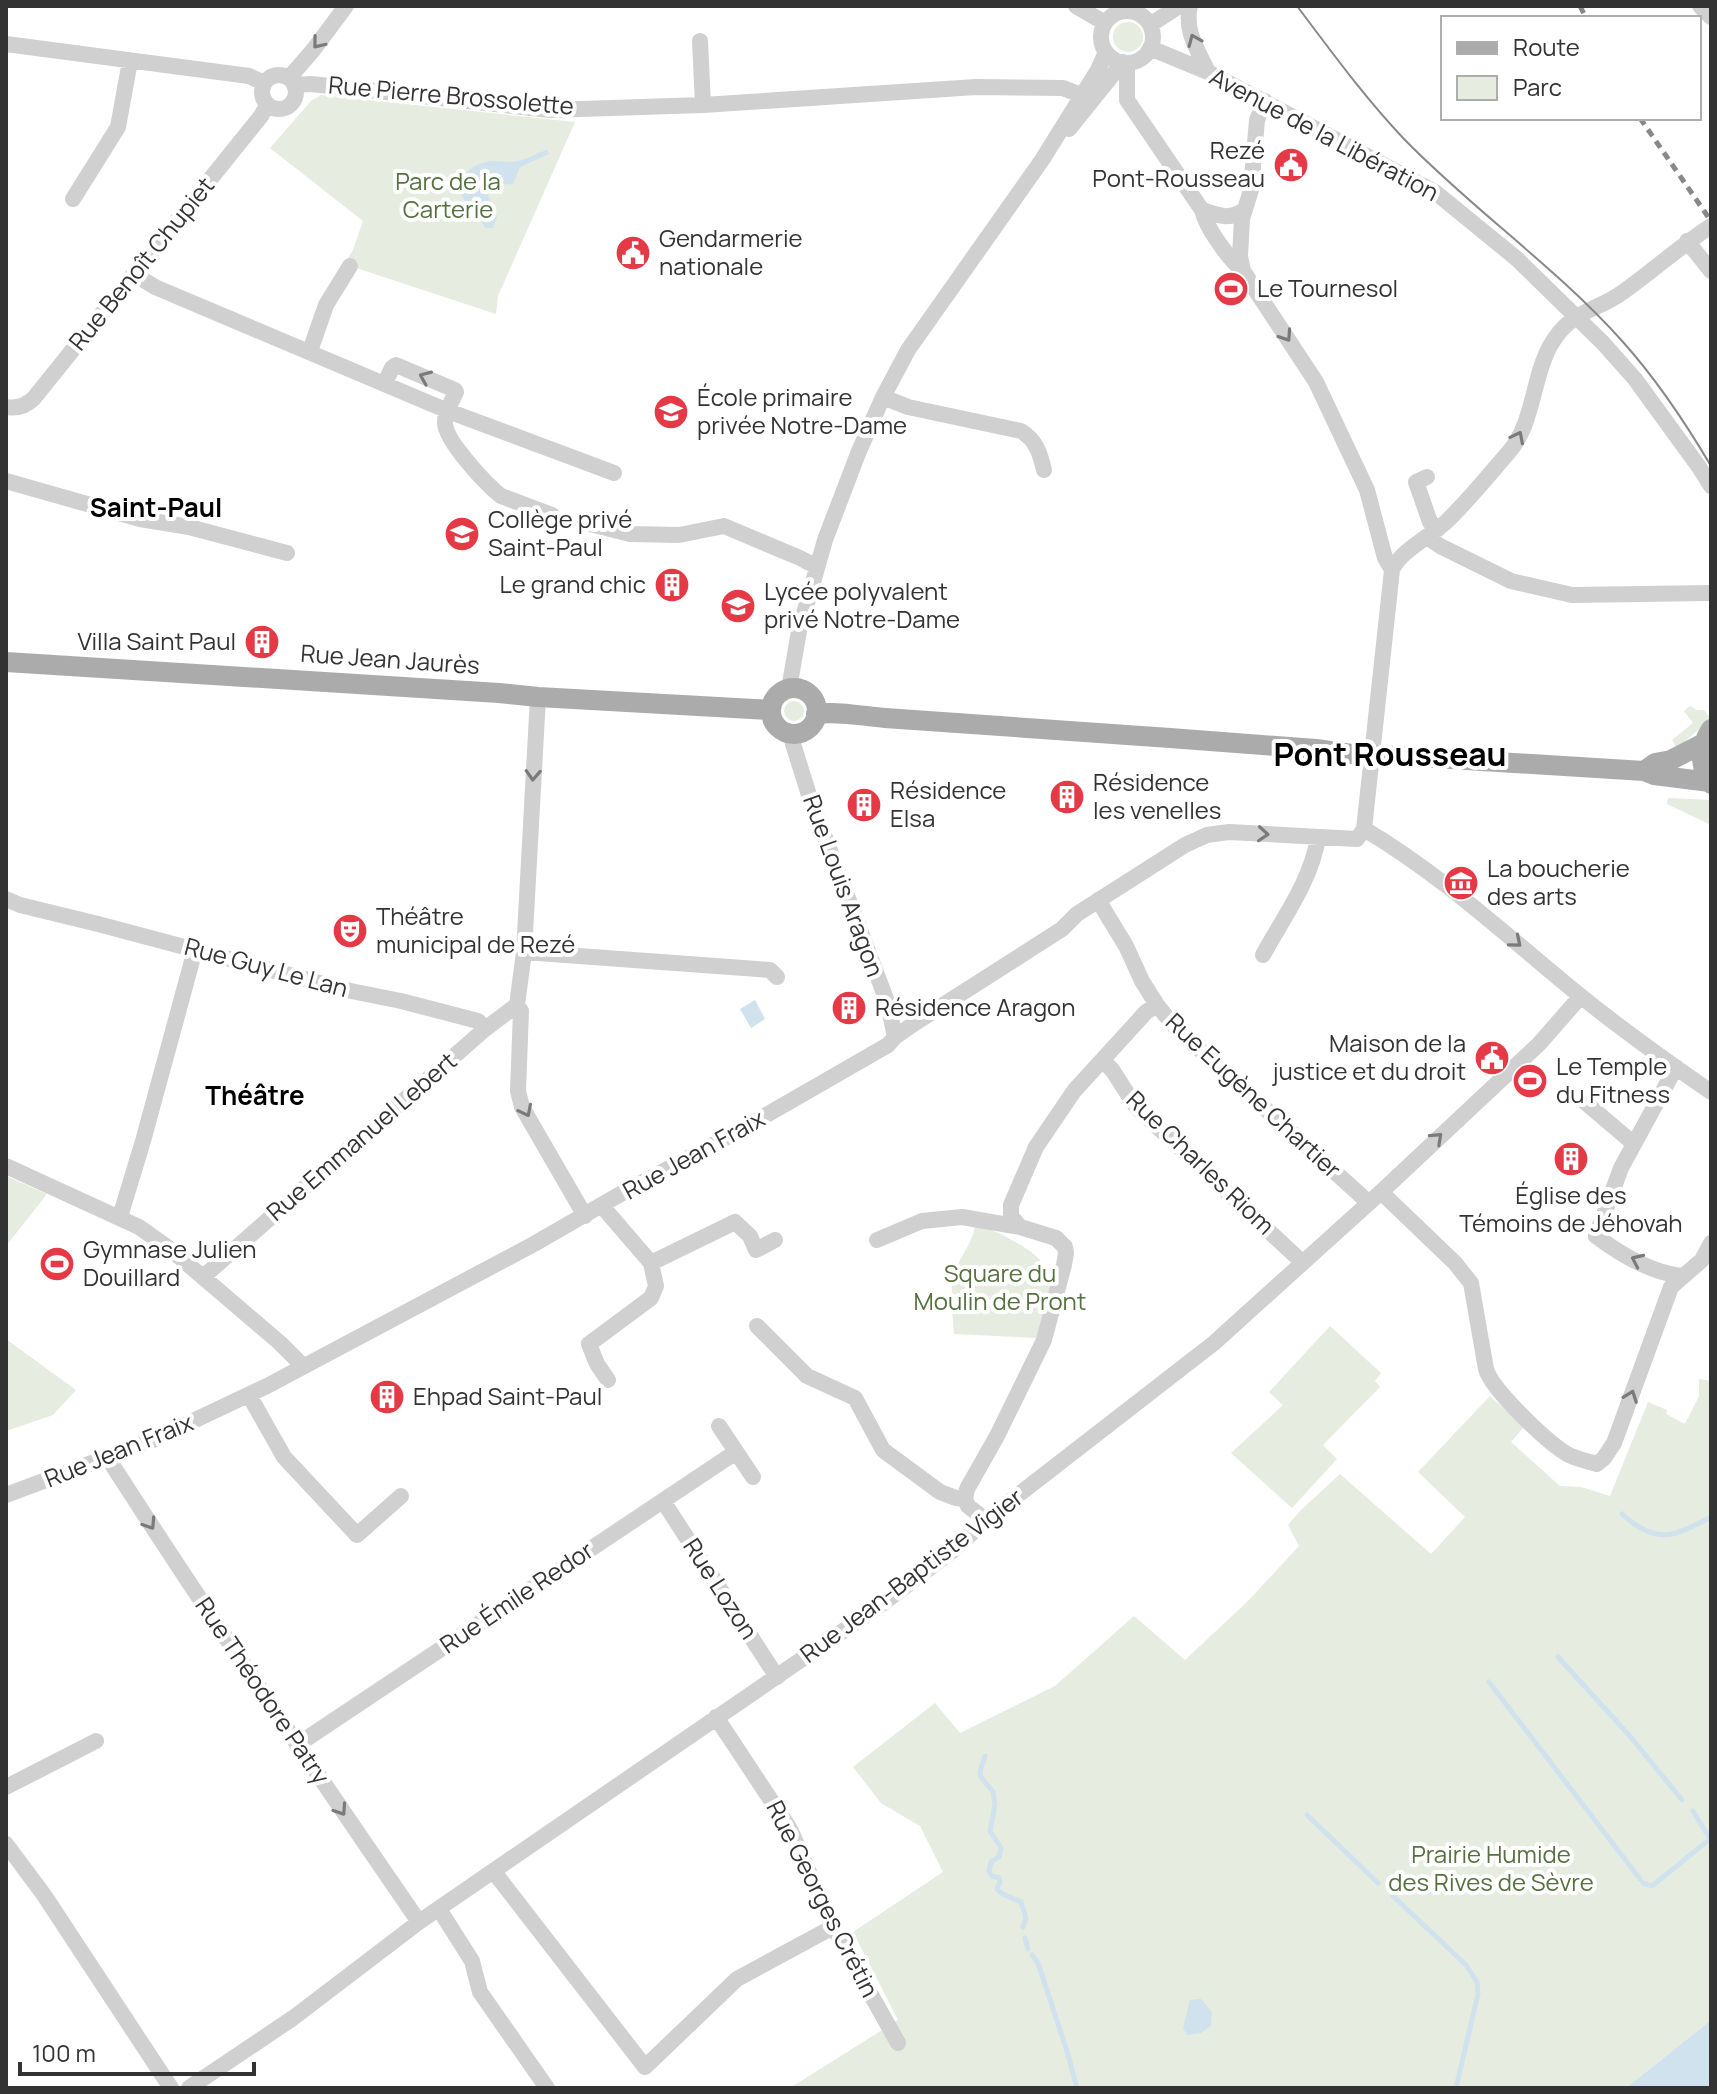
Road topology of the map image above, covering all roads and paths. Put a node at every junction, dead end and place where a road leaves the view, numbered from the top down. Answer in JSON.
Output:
{"nodes":[{"id":1,"x":346,"y":6,"type":"edge"},
{"id":2,"x":1076,"y":6,"type":"edge"},
{"id":3,"x":1179,"y":6,"type":"edge"},
{"id":4,"x":1190,"y":6,"type":"edge"},
{"id":5,"x":1700,"y":6,"type":"edge"},
{"id":6,"x":1711,"y":17,"type":"edge"},
{"id":7,"x":1105,"y":23,"type":"junction"},
{"id":8,"x":1150,"y":25,"type":"junction"},
{"id":9,"x":700,"y":41,"type":"dead end"},
{"id":10,"x":6,"y":44,"type":"edge"},
{"id":11,"x":1150,"y":48,"type":"junction"},
{"id":12,"x":1106,"y":52,"type":"junction"},
{"id":13,"x":130,"y":61,"type":"junction"},
{"id":14,"x":1125,"y":62,"type":"junction"},
{"id":15,"x":1208,"y":72,"type":"junction"},
{"id":16,"x":292,"y":81,"type":"junction"},
{"id":17,"x":264,"y":83,"type":"junction"},
{"id":18,"x":1099,"y":91,"type":"junction"},
{"id":19,"x":1081,"y":95,"type":"junction"},
{"id":20,"x":1127,"y":100,"type":"junction"},
{"id":21,"x":1265,"y":101,"type":"junction"},
{"id":22,"x":267,"y":105,"type":"junction"},
{"id":23,"x":703,"y":105,"type":"junction"},
{"id":24,"x":1042,"y":160,"type":"junction"},
{"id":25,"x":73,"y":199,"type":"dead end"},
{"id":26,"x":1202,"y":210,"type":"junction"},
{"id":27,"x":1244,"y":210,"type":"junction"},
{"id":28,"x":1711,"y":226,"type":"edge"},
{"id":29,"x":1687,"y":241,"type":"junction"},
{"id":30,"x":350,"y":266,"type":"dead end"},
{"id":31,"x":1243,"y":271,"type":"junction"},
{"id":32,"x":1711,"y":271,"type":"edge"},
{"id":33,"x":134,"y":274,"type":"junction"},
{"id":34,"x":1576,"y":316,"type":"junction"},
{"id":35,"x":310,"y":351,"type":"junction"},
{"id":36,"x":883,"y":397,"type":"junction"},
{"id":37,"x":6,"y":407,"type":"edge"},
{"id":38,"x":448,"y":411,"type":"junction"},
{"id":39,"x":1044,"y":470,"type":"dead end"},
{"id":40,"x":614,"y":473,"type":"dead end"},
{"id":41,"x":1427,"y":477,"type":"dead end"},
{"id":42,"x":6,"y":481,"type":"edge"},
{"id":43,"x":1711,"y":486,"type":"edge"},
{"id":44,"x":552,"y":515,"type":"dead end"},
{"id":45,"x":582,"y":522,"type":"dead end"},
{"id":46,"x":1432,"y":533,"type":"junction"},
{"id":47,"x":287,"y":553,"type":"dead end"},
{"id":48,"x":817,"y":567,"type":"junction"},
{"id":49,"x":1392,"y":570,"type":"junction"},
{"id":50,"x":1711,"y":593,"type":"edge"},
{"id":51,"x":6,"y":662,"type":"edge"},
{"id":52,"x":789,"y":689,"type":"junction"},
{"id":53,"x":538,"y":697,"type":"junction"},
{"id":54,"x":771,"y":710,"type":"junction"},
{"id":55,"x":816,"y":714,"type":"junction"},
{"id":56,"x":791,"y":734,"type":"junction"},
{"id":57,"x":1707,"y":736,"type":"edge"},
{"id":58,"x":1373,"y":755,"type":"junction"},
{"id":59,"x":1644,"y":771,"type":"junction"},
{"id":60,"x":1710,"y":783,"type":"edge"},
{"id":61,"x":1364,"y":829,"type":"junction"},
{"id":62,"x":1318,"y":838,"type":"junction"},
{"id":63,"x":6,"y":899,"type":"edge"},
{"id":64,"x":1098,"y":900,"type":"junction"},
{"id":65,"x":195,"y":950,"type":"junction"},
{"id":66,"x":524,"y":952,"type":"junction"},
{"id":67,"x":1263,"y":955,"type":"dead end"},
{"id":68,"x":777,"y":977,"type":"dead end"},
{"id":69,"x":1581,"y":996,"type":"junction"},
{"id":70,"x":517,"y":1005,"type":"junction"},
{"id":71,"x":1157,"y":1005,"type":"junction"},
{"id":72,"x":485,"y":1029,"type":"junction"},
{"id":73,"x":895,"y":1037,"type":"junction"},
{"id":74,"x":1103,"y":1060,"type":"junction"},
{"id":75,"x":1676,"y":1067,"type":"junction"},
{"id":76,"x":1711,"y":1092,"type":"edge"},
{"id":77,"x":1580,"y":1098,"type":"dead end"},
{"id":78,"x":1633,"y":1143,"type":"junction"},
{"id":79,"x":6,"y":1166,"type":"edge"},
{"id":80,"x":1375,"y":1197,"type":"junction"},
{"id":81,"x":602,"y":1206,"type":"junction"},
{"id":82,"x":585,"y":1216,"type":"junction"},
{"id":83,"x":120,"y":1217,"type":"junction"},
{"id":84,"x":1020,"y":1227,"type":"junction"},
{"id":85,"x":775,"y":1240,"type":"dead end"},
{"id":86,"x":877,"y":1240,"type":"dead end"},
{"id":87,"x":1711,"y":1243,"type":"edge"},
{"id":88,"x":1302,"y":1262,"type":"junction"},
{"id":89,"x":651,"y":1263,"type":"junction"},
{"id":90,"x":1685,"y":1274,"type":"junction"},
{"id":91,"x":203,"y":1277,"type":"junction"},
{"id":92,"x":757,"y":1326,"type":"dead end"},
{"id":93,"x":303,"y":1366,"type":"junction"},
{"id":94,"x":608,"y":1380,"type":"dead end"},
{"id":95,"x":249,"y":1395,"type":"junction"},
{"id":96,"x":719,"y":1426,"type":"dead end"},
{"id":97,"x":736,"y":1452,"type":"junction"},
{"id":98,"x":110,"y":1457,"type":"junction"},
{"id":99,"x":753,"y":1477,"type":"dead end"},
{"id":100,"x":6,"y":1495,"type":"edge"},
{"id":101,"x":401,"y":1496,"type":"dead end"},
{"id":102,"x":965,"y":1499,"type":"junction"},
{"id":103,"x":663,"y":1501,"type":"junction"},
{"id":104,"x":986,"y":1520,"type":"junction"},
{"id":105,"x":777,"y":1677,"type":"junction"},
{"id":106,"x":716,"y":1717,"type":"junction"},
{"id":107,"x":96,"y":1741,"type":"dead end"},
{"id":108,"x":297,"y":1745,"type":"junction"},
{"id":109,"x":6,"y":1787,"type":"edge"},
{"id":110,"x":6,"y":1844,"type":"edge"},
{"id":111,"x":494,"y":1872,"type":"junction"},
{"id":112,"x":439,"y":1909,"type":"junction"},
{"id":113,"x":419,"y":1922,"type":"junction"},
{"id":114,"x":833,"y":1927,"type":"junction"},
{"id":115,"x":898,"y":2043,"type":"dead end"},
{"id":116,"x":171,"y":2088,"type":"edge"},
{"id":117,"x":189,"y":2088,"type":"edge"},
{"id":118,"x":547,"y":2088,"type":"edge"}],
"edges":[{"from":1,"to":16,"type":"street","one_way":true},
{"from":2,"to":7,"type":"street"},
{"from":3,"to":8,"type":"street"},
{"from":15,"to":4,"type":"street","one_way":true},
{"from":5,"to":6,"type":"street"},
{"from":7,"to":8,"type":"street"},
{"from":7,"to":12,"type":"street"},
{"from":8,"to":11,"type":"street"},
{"from":9,"to":23,"type":"street"},
{"from":10,"to":13,"type":"street"},
{"from":11,"to":14,"type":"street"},
{"from":11,"to":15,"type":"street","name":"Avenue de la Libération"},
{"from":12,"to":14,"type":"street"},
{"from":12,"to":19,"type":"street"},
{"from":13,"to":17,"type":"street"},
{"from":13,"to":25,"type":"street"},
{"from":14,"to":18,"type":"street"},
{"from":14,"to":20,"type":"street"},
{"from":15,"to":21,"type":"street","name":"Avenue de la Libération"},
{"from":16,"to":17,"type":"street"},
{"from":16,"to":22,"type":"street"},
{"from":16,"to":23,"type":"street","name":"Rue Pierre Brossolette"},
{"from":17,"to":22,"type":"street"},
{"from":18,"to":20,"type":"street"},
{"from":18,"to":24,"type":"street"},
{"from":19,"to":23,"type":"street","name":"Rue Pierre Brossolette"},
{"from":19,"to":24,"type":"street"},
{"from":20,"to":26,"type":"street"},
{"from":21,"to":27,"type":"street"},
{"from":21,"to":34,"type":"street","name":"Avenue de la Libération"},
{"from":22,"to":33,"type":"street","name":"Rue Benoît Chupiet"},
{"from":24,"to":36,"type":"street"},
{"from":26,"to":27,"type":"street"},
{"from":26,"to":31,"type":"street"},
{"from":27,"to":31,"type":"street"},
{"from":28,"to":29,"type":"street"},
{"from":29,"to":32,"type":"street"},
{"from":29,"to":34,"type":"street"},
{"from":30,"to":35,"type":"street"},
{"from":31,"to":49,"type":"street","one_way":true},
{"from":33,"to":35,"type":"street"},
{"from":33,"to":37,"type":"street","name":"Rue Benoît Chupiet"},
{"from":34,"to":43,"type":"street","name":"Avenue de la Libération"},
{"from":46,"to":34,"type":"street","one_way":true},
{"from":35,"to":38,"type":"street"},
{"from":36,"to":39,"type":"street"},
{"from":36,"to":48,"type":"street"},
{"from":38,"to":40,"type":"street"},
{"from":38,"to":44,"type":"street"},
{"from":41,"to":46,"type":"street"},
{"from":42,"to":47,"type":"street"},
{"from":45,"to":48,"type":"street"},
{"from":46,"to":49,"type":"street"},
{"from":46,"to":50,"type":"street"},
{"from":48,"to":52,"type":"street"},
{"from":49,"to":58,"type":"street"},
{"from":51,"to":53,"type":"main road","name":"Rue Jean Jaurès"},
{"from":52,"to":54,"type":"main road"},
{"from":52,"to":55,"type":"main road"},
{"from":53,"to":54,"type":"main road","name":"Rue Jean Jaurès"},
{"from":53,"to":66,"type":"street","one_way":true},
{"from":54,"to":56,"type":"main road"},
{"from":55,"to":56,"type":"main road"},
{"from":55,"to":58,"type":"main road"},
{"from":56,"to":73,"type":"street","name":"Rue Louis Aragon"},
{"from":57,"to":59,"type":"main road"},
{"from":57,"to":60,"type":"main road"},
{"from":58,"to":59,"type":"main road"},
{"from":58,"to":61,"type":"street"},
{"from":59,"to":60,"type":"main road"},
{"from":61,"to":62,"type":"street","name":"Rue Jean Fraix"},
{"from":61,"to":69,"type":"street","one_way":true},
{"from":64,"to":62,"type":"street","name":"Rue Jean Fraix","one_way":true},
{"from":62,"to":67,"type":"street"},
{"from":63,"to":65,"type":"street","name":"Rue Guy Le Lan"},
{"from":64,"to":71,"type":"street","name":"Rue Eugène Chartier"},
{"from":64,"to":73,"type":"street","name":"Rue Jean Fraix"},
{"from":65,"to":72,"type":"street","name":"Rue Guy Le Lan"},
{"from":65,"to":83,"type":"street"},
{"from":66,"to":68,"type":"street"},
{"from":66,"to":70,"type":"street"},
{"from":69,"to":75,"type":"street"},
{"from":80,"to":69,"type":"street","name":"Rue Jean-Baptiste Vigier","one_way":true},
{"from":70,"to":72,"type":"street"},
{"from":70,"to":82,"type":"street","one_way":true},
{"from":71,"to":74,"type":"street"},
{"from":71,"to":80,"type":"street","name":"Rue Eugène Chartier"},
{"from":72,"to":91,"type":"street","name":"Rue Emmanuel Lebert"},
{"from":73,"to":81,"type":"street","name":"Rue Jean Fraix"},
{"from":74,"to":84,"type":"street"},
{"from":74,"to":88,"type":"street","name":"Rue Charles Riom"},
{"from":75,"to":76,"type":"street"},
{"from":75,"to":78,"type":"street"},
{"from":77,"to":78,"type":"street"},
{"from":90,"to":78,"type":"street","one_way":true},
{"from":79,"to":83,"type":"street"},
{"from":80,"to":88,"type":"street","name":"Rue Jean-Baptiste Vigier"},
{"from":80,"to":90,"type":"street","name":"Rue Eugène Chartier","one_way":true},
{"from":81,"to":82,"type":"street","name":"Rue Jean Fraix"},
{"from":81,"to":89,"type":"street"},
{"from":82,"to":93,"type":"street","name":"Rue Jean Fraix"},
{"from":83,"to":91,"type":"street"},
{"from":84,"to":86,"type":"street"},
{"from":84,"to":102,"type":"street"},
{"from":85,"to":89,"type":"street"},
{"from":87,"to":90,"type":"street"},
{"from":88,"to":104,"type":"street","name":"Rue Jean-Baptiste Vigier"},
{"from":89,"to":94,"type":"street"},
{"from":91,"to":93,"type":"street"},
{"from":92,"to":102,"type":"street"},
{"from":93,"to":95,"type":"street","name":"Rue Jean Fraix"},
{"from":95,"to":98,"type":"street","name":"Rue Jean Fraix"},
{"from":95,"to":101,"type":"street"},
{"from":96,"to":97,"type":"street"},
{"from":97,"to":99,"type":"street"},
{"from":97,"to":103,"type":"street","name":"Rue Émile Redor"},
{"from":98,"to":100,"type":"street","name":"Rue Jean Fraix"},
{"from":98,"to":108,"type":"street","name":"Rue Théodore Patry","one_way":true},
{"from":102,"to":104,"type":"street"},
{"from":103,"to":105,"type":"street","name":"Rue Lozon"},
{"from":103,"to":108,"type":"street","name":"Rue Émile Redor"},
{"from":104,"to":105,"type":"street","name":"Rue Jean-Baptiste Vigier"},
{"from":105,"to":106,"type":"street","name":"Rue Jean-Baptiste Vigier"},
{"from":106,"to":111,"type":"street","name":"Rue Jean-Baptiste Vigier"},
{"from":106,"to":114,"type":"street","name":"Rue Georges Crétin"},
{"from":107,"to":109,"type":"street"},
{"from":108,"to":113,"type":"street","name":"Rue Théodore Patry","one_way":true},
{"from":110,"to":116,"type":"street"},
{"from":111,"to":112,"type":"street","name":"Rue Jean-Baptiste Vigier"},
{"from":111,"to":114,"type":"street"},
{"from":112,"to":113,"type":"street","name":"Rue Jean-Baptiste Vigier"},
{"from":112,"to":118,"type":"street"},
{"from":113,"to":117,"type":"street","name":"Rue Jean-Baptiste Vigier"},
{"from":114,"to":115,"type":"street","name":"Rue Georges Crétin"}]}
